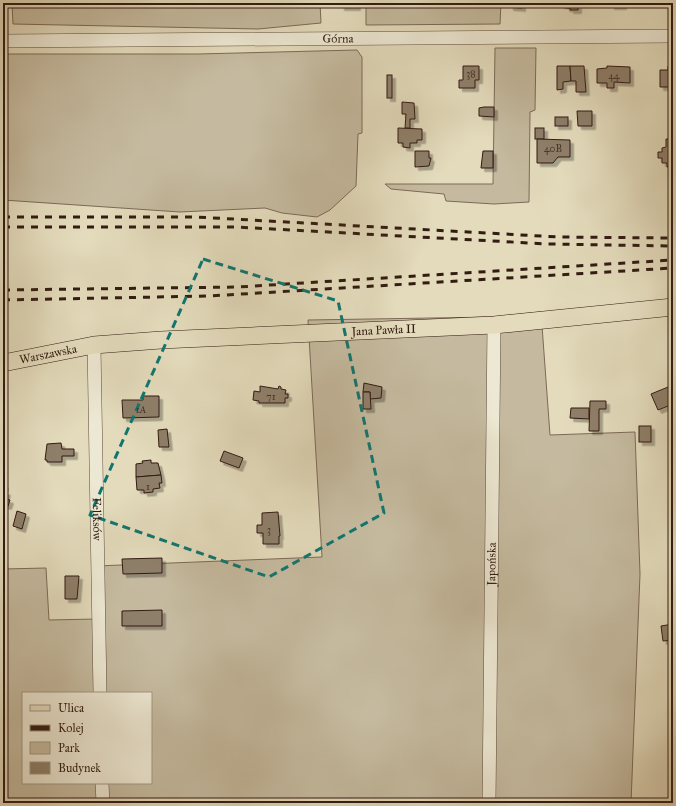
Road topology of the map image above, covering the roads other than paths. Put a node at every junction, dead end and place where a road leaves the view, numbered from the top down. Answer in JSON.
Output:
{"nodes":[{"id":1,"x":673,"y":36,"type":"edge"},
{"id":2,"x":3,"y":41,"type":"edge"},
{"id":3,"x":673,"y":307,"type":"edge"},
{"id":4,"x":494,"y":324,"type":"junction"},
{"id":5,"x":94,"y":345,"type":"junction"},
{"id":6,"x":3,"y":363,"type":"edge"},
{"id":7,"x":100,"y":692,"type":"edge"},
{"id":8,"x":102,"y":784,"type":"edge"},
{"id":9,"x":102,"y":803,"type":"edge"},
{"id":10,"x":489,"y":803,"type":"edge"}],
"edges":[{"from":1,"to":2,"type":"street","name":"Górna"},
{"from":3,"to":4,"type":"main road","name":"Jana Pawła II"},
{"from":4,"to":5,"type":"main road","name":"Jana Pawła II"},
{"from":4,"to":10,"type":"street","name":"Japońska"},
{"from":5,"to":6,"type":"main road","name":"Warszawska"},
{"from":5,"to":7,"type":"street","name":"Feliksów"},
{"from":8,"to":9,"type":"street"}]}
